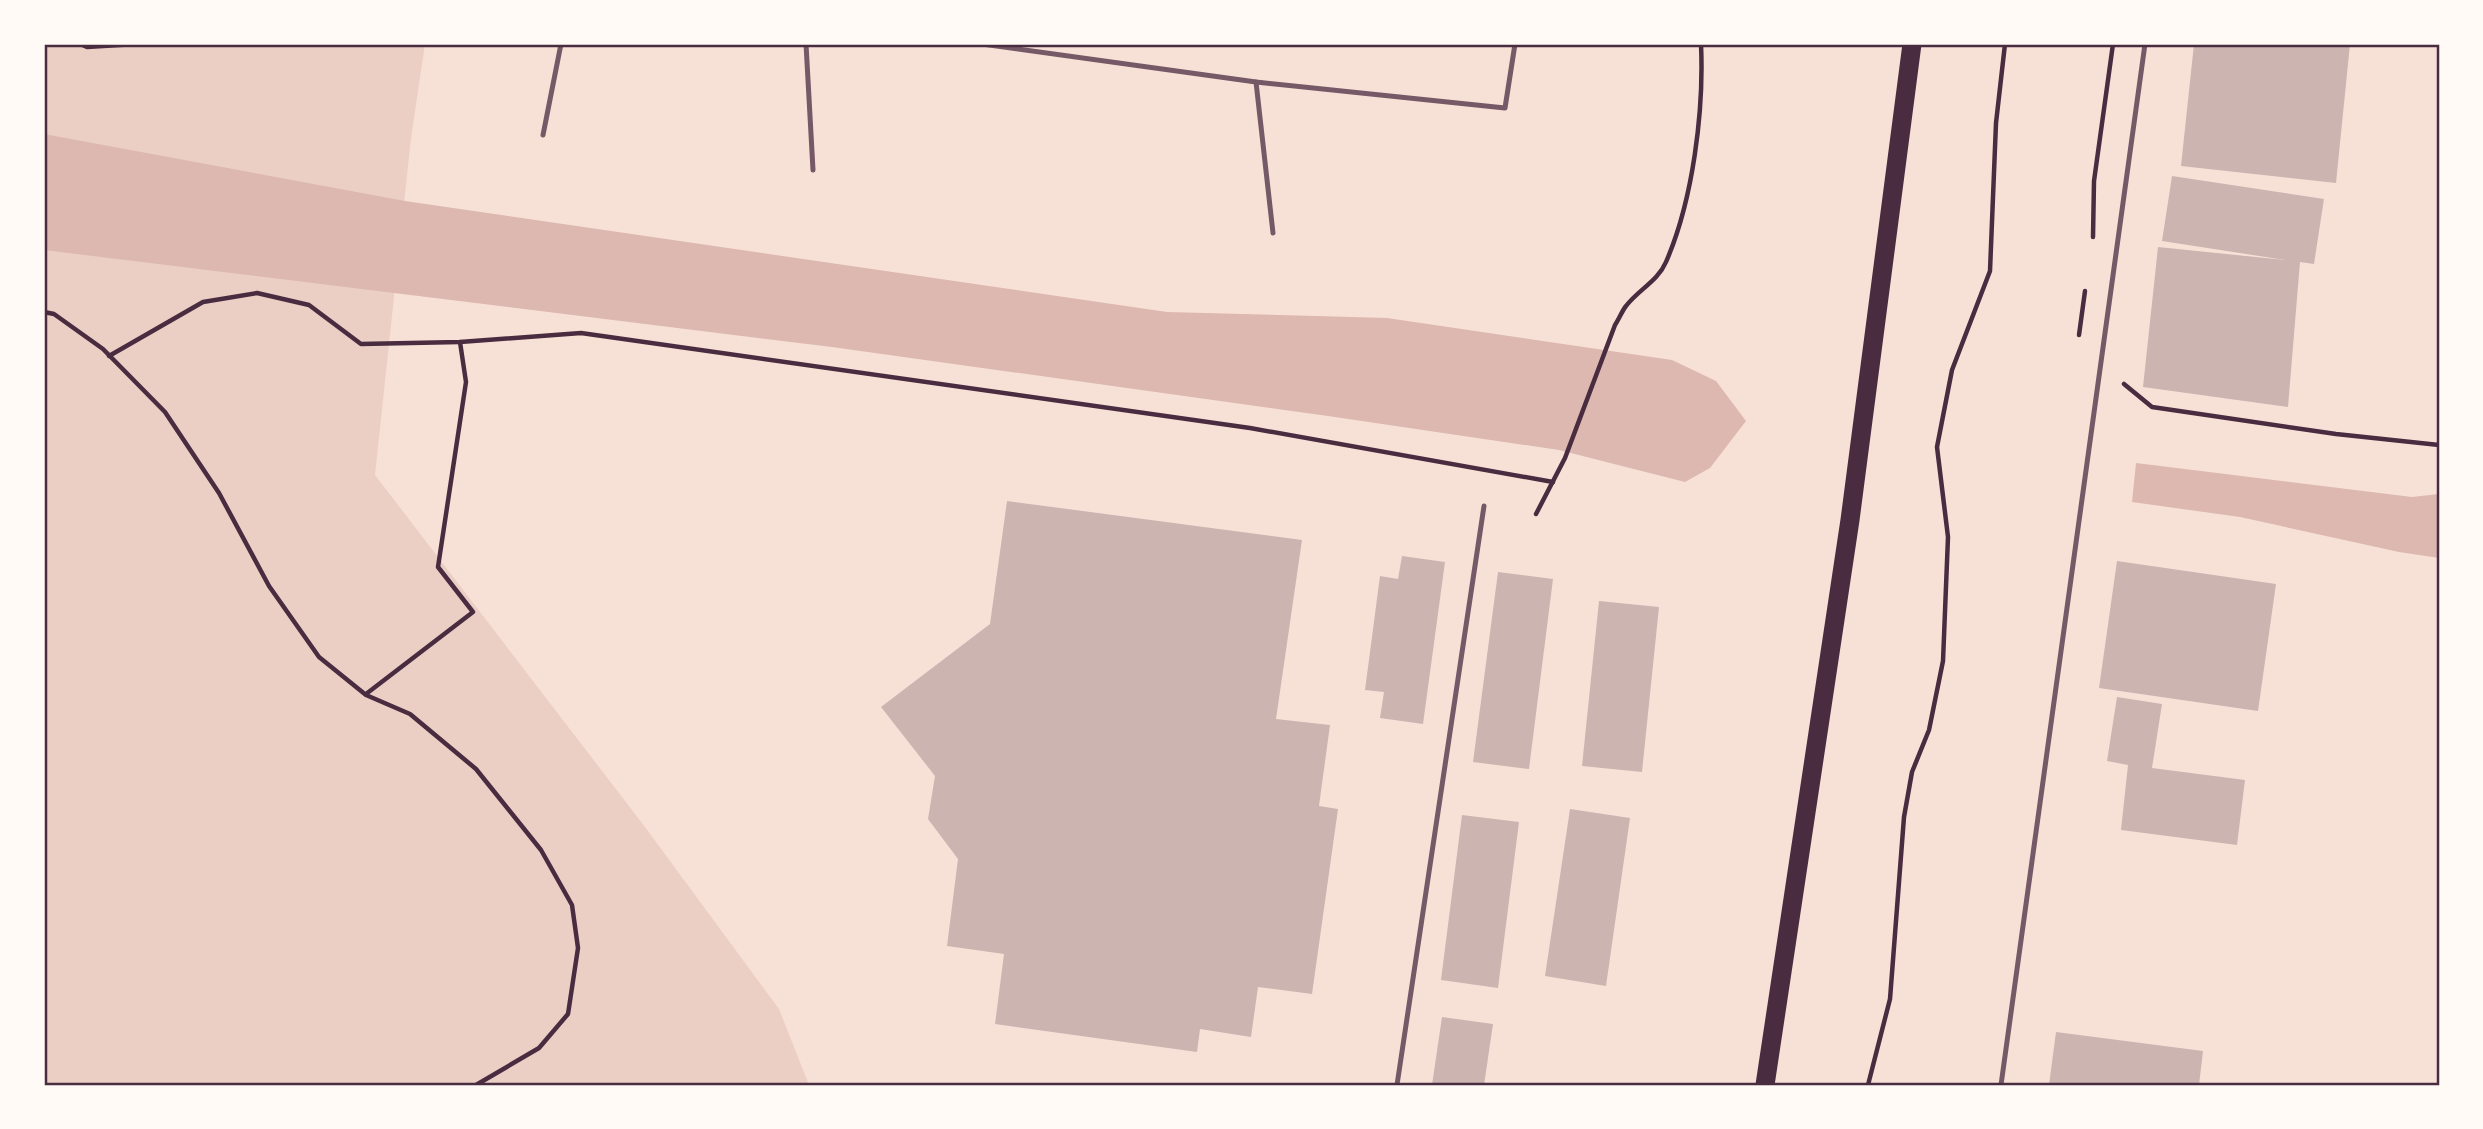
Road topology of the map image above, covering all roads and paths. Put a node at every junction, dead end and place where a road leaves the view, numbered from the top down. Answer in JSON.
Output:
{"nodes":[{"id":1,"x":80,"y":44,"type":"edge"},
{"id":2,"x":135,"y":44,"type":"edge"},
{"id":3,"x":561,"y":44,"type":"edge"},
{"id":4,"x":806,"y":44,"type":"edge"},
{"id":5,"x":982,"y":44,"type":"edge"},
{"id":6,"x":1515,"y":44,"type":"edge"},
{"id":7,"x":1701,"y":44,"type":"edge"},
{"id":8,"x":1912,"y":44,"type":"edge"},
{"id":9,"x":2005,"y":44,"type":"edge"},
{"id":10,"x":2113,"y":44,"type":"edge"},
{"id":11,"x":2145,"y":44,"type":"edge"},
{"id":12,"x":1256,"y":82,"type":"junction"},
{"id":13,"x":543,"y":135,"type":"dead end"},
{"id":14,"x":813,"y":170,"type":"dead end"},
{"id":15,"x":1273,"y":233,"type":"dead end"},
{"id":16,"x":2091,"y":249,"type":"dead end"},
{"id":17,"x":2086,"y":286,"type":"dead end"},
{"id":18,"x":44,"y":312,"type":"edge"},
{"id":19,"x":2079,"y":335,"type":"dead end"},
{"id":20,"x":460,"y":342,"type":"junction"},
{"id":21,"x":109,"y":356,"type":"junction"},
{"id":22,"x":2124,"y":384,"type":"dead end"},
{"id":23,"x":2439,"y":445,"type":"edge"},
{"id":24,"x":1553,"y":482,"type":"junction"},
{"id":25,"x":1484,"y":506,"type":"dead end"},
{"id":26,"x":1536,"y":514,"type":"dead end"},
{"id":27,"x":366,"y":695,"type":"junction"},
{"id":28,"x":476,"y":1085,"type":"edge"},
{"id":29,"x":1397,"y":1085,"type":"edge"},
{"id":30,"x":1765,"y":1085,"type":"edge"},
{"id":31,"x":1868,"y":1085,"type":"edge"},
{"id":32,"x":2001,"y":1085,"type":"edge"}],
"edges":[{"from":1,"to":2,"type":"path"},
{"from":3,"to":13,"type":"lane"},
{"from":4,"to":14,"type":"lane"},
{"from":5,"to":12,"type":"lane"},
{"from":6,"to":12,"type":"lane"},
{"from":7,"to":24,"type":"path"},
{"from":8,"to":30,"type":"highway"},
{"from":9,"to":31,"type":"path"},
{"from":10,"to":16,"type":"path"},
{"from":11,"to":32,"type":"lane"},
{"from":12,"to":15,"type":"lane"},
{"from":17,"to":19,"type":"path"},
{"from":18,"to":21,"type":"path"},
{"from":20,"to":21,"type":"path"},
{"from":20,"to":24,"type":"path"},
{"from":20,"to":27,"type":"path"},
{"from":21,"to":27,"type":"path"},
{"from":22,"to":23,"type":"path"},
{"from":24,"to":26,"type":"path"},
{"from":25,"to":29,"type":"lane"},
{"from":27,"to":28,"type":"path"}]}
